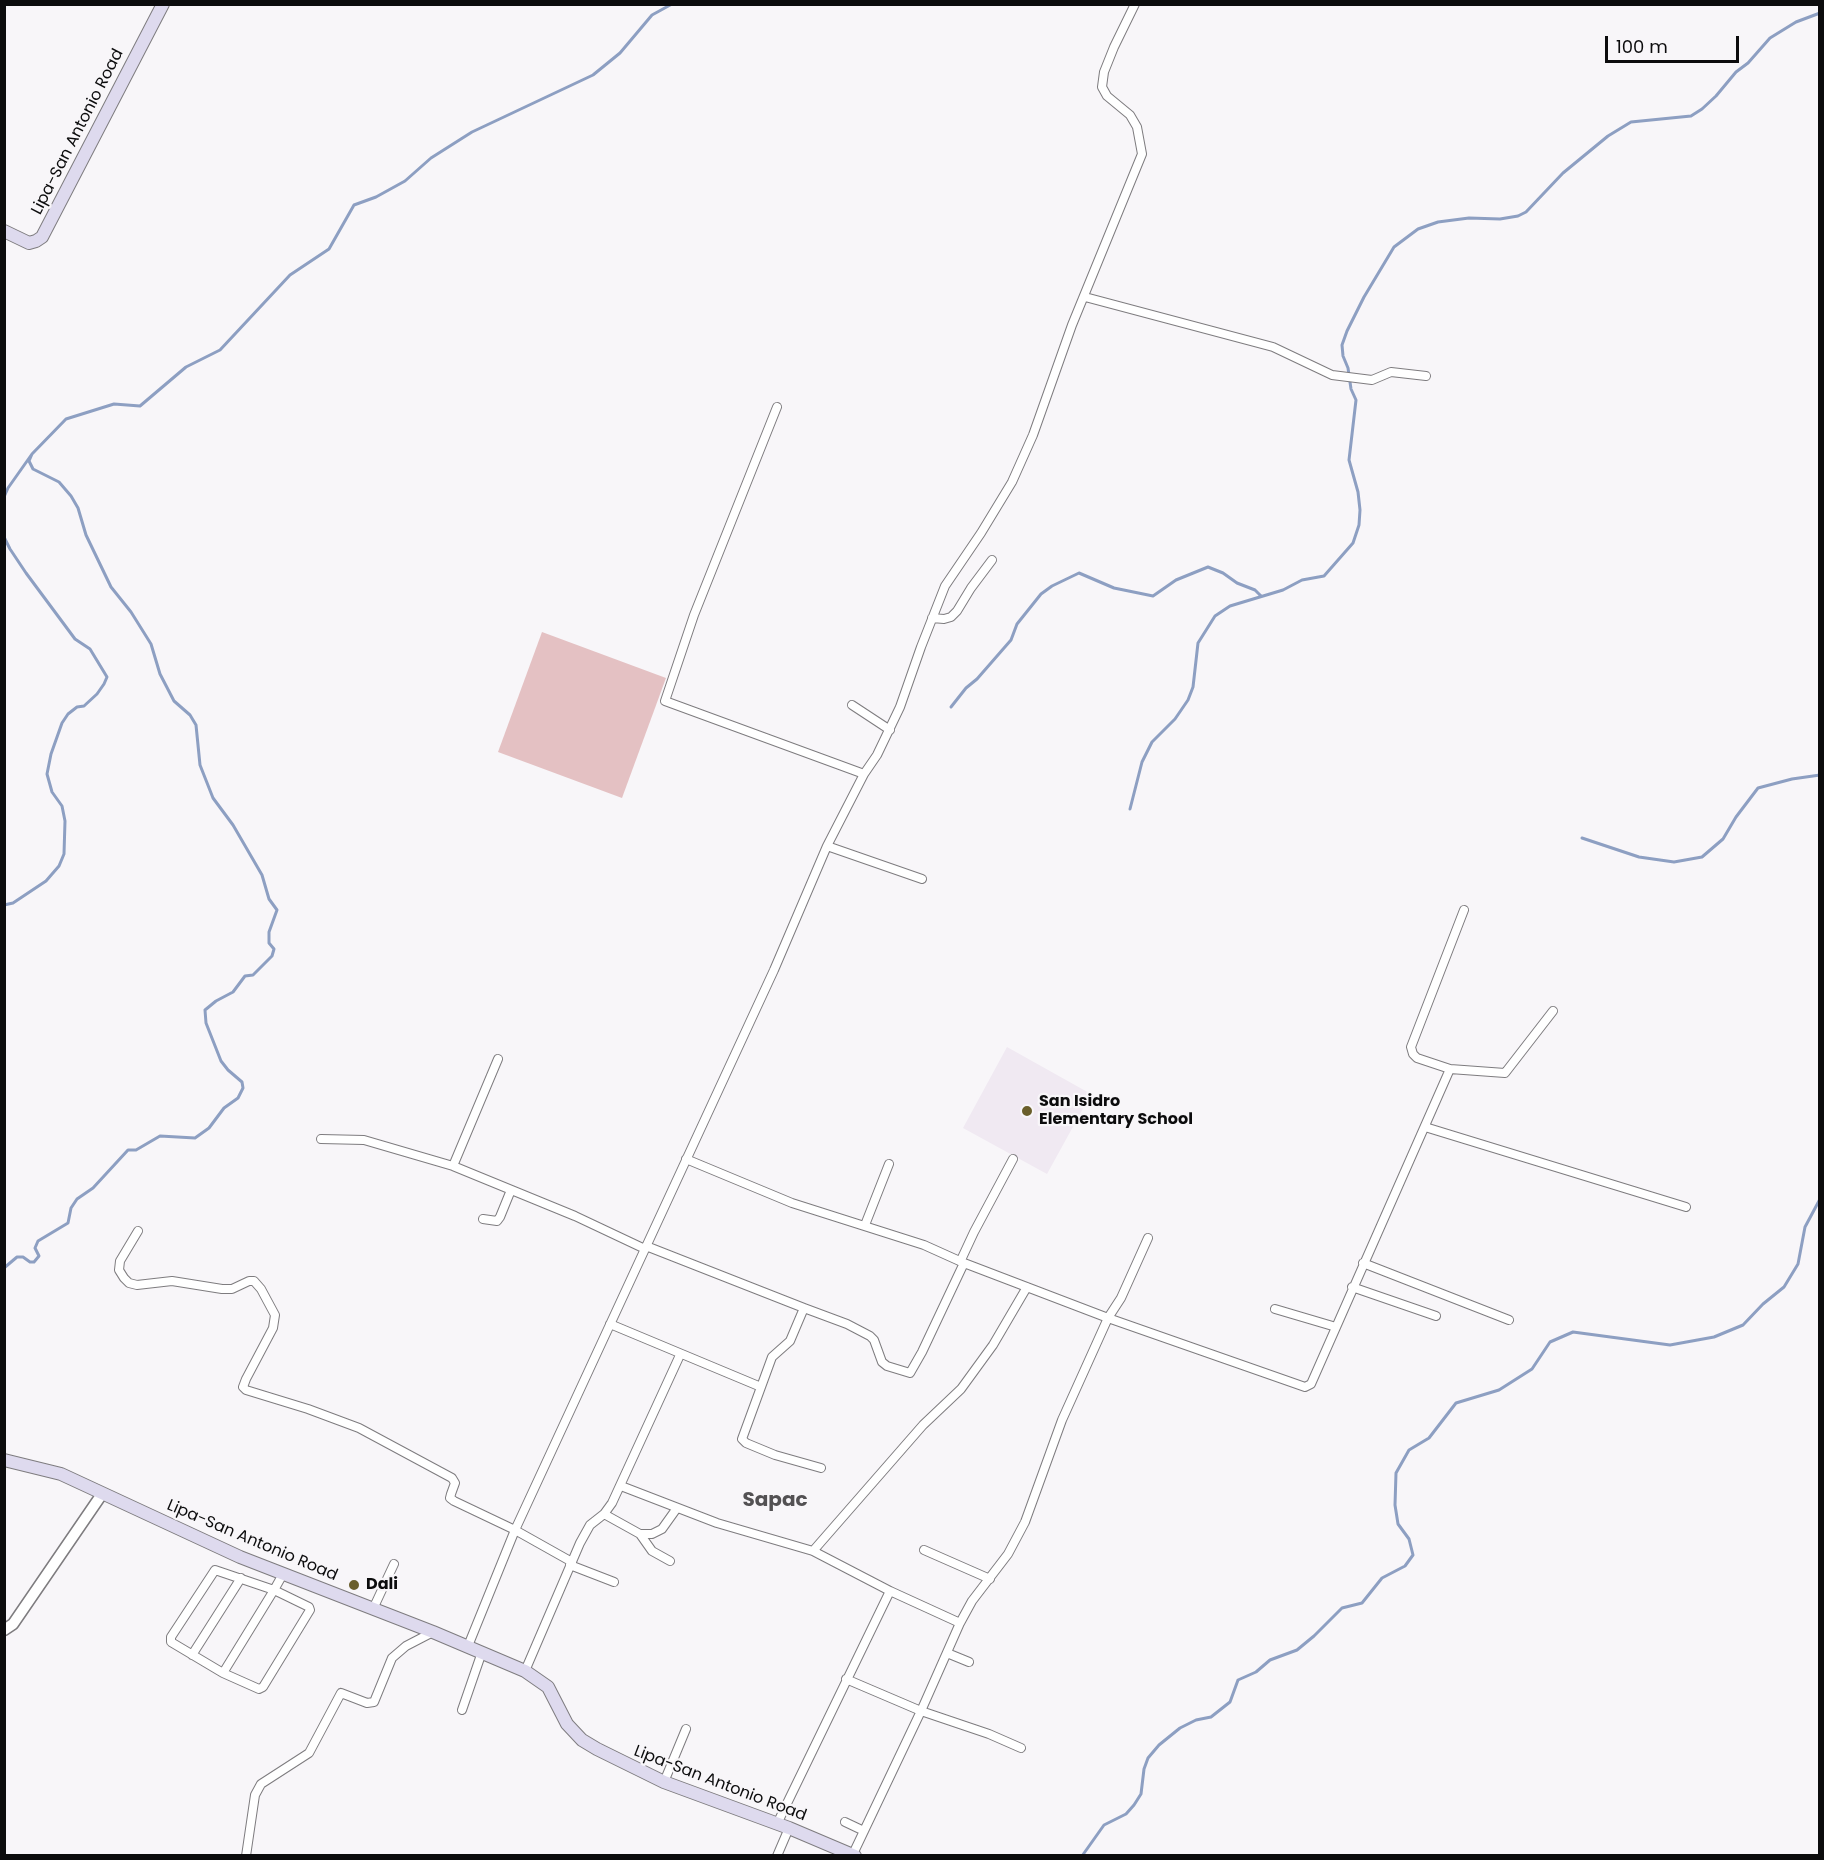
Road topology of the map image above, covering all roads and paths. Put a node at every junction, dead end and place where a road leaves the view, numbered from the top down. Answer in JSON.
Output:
{"nodes":[{"id":1,"x":163,"y":4,"type":"edge"},
{"id":2,"x":1135,"y":4,"type":"edge"},
{"id":3,"x":4,"y":231,"type":"edge"},
{"id":4,"x":1084,"y":297,"type":"junction"},
{"id":5,"x":1426,"y":376,"type":"dead end"},
{"id":6,"x":777,"y":407,"type":"dead end"},
{"id":7,"x":992,"y":560,"type":"dead end"},
{"id":8,"x":932,"y":618,"type":"junction"},
{"id":9,"x":852,"y":705,"type":"dead end"},
{"id":10,"x":890,"y":730,"type":"junction"},
{"id":11,"x":864,"y":774,"type":"junction"},
{"id":12,"x":827,"y":846,"type":"junction"},
{"id":13,"x":922,"y":879,"type":"dead end"},
{"id":14,"x":1464,"y":910,"type":"dead end"},
{"id":15,"x":1553,"y":1011,"type":"dead end"},
{"id":16,"x":498,"y":1059,"type":"dead end"},
{"id":17,"x":1449,"y":1069,"type":"junction"},
{"id":18,"x":1425,"y":1127,"type":"junction"},
{"id":19,"x":321,"y":1139,"type":"dead end"},
{"id":20,"x":686,"y":1159,"type":"junction"},
{"id":21,"x":1013,"y":1159,"type":"dead end"},
{"id":22,"x":889,"y":1164,"type":"dead end"},
{"id":23,"x":453,"y":1167,"type":"junction"},
{"id":24,"x":511,"y":1190,"type":"junction"},
{"id":25,"x":1686,"y":1208,"type":"dead end"},
{"id":26,"x":483,"y":1219,"type":"dead end"},
{"id":27,"x":865,"y":1225,"type":"junction"},
{"id":28,"x":138,"y":1231,"type":"dead end"},
{"id":29,"x":1148,"y":1238,"type":"dead end"},
{"id":30,"x":646,"y":1247,"type":"junction"},
{"id":31,"x":963,"y":1262,"type":"junction"},
{"id":32,"x":1363,"y":1263,"type":"junction"},
{"id":33,"x":1027,"y":1287,"type":"junction"},
{"id":34,"x":1353,"y":1287,"type":"junction"},
{"id":35,"x":804,"y":1308,"type":"junction"},
{"id":36,"x":1275,"y":1309,"type":"dead end"},
{"id":37,"x":1436,"y":1316,"type":"dead end"},
{"id":38,"x":1108,"y":1318,"type":"junction"},
{"id":39,"x":1509,"y":1320,"type":"dead end"},
{"id":40,"x":610,"y":1324,"type":"junction"},
{"id":41,"x":1336,"y":1327,"type":"junction"},
{"id":42,"x":680,"y":1355,"type":"junction"},
{"id":43,"x":761,"y":1387,"type":"junction"},
{"id":44,"x":4,"y":1461,"type":"edge"},
{"id":45,"x":821,"y":1468,"type":"dead end"},
{"id":46,"x":621,"y":1486,"type":"junction"},
{"id":47,"x":102,"y":1494,"type":"junction"},
{"id":48,"x":677,"y":1508,"type":"junction"},
{"id":49,"x":604,"y":1515,"type":"junction"},
{"id":50,"x":515,"y":1530,"type":"junction"},
{"id":51,"x":640,"y":1534,"type":"junction"},
{"id":52,"x":924,"y":1550,"type":"dead end"},
{"id":53,"x":813,"y":1551,"type":"junction"},
{"id":54,"x":670,"y":1562,"type":"dead end"},
{"id":55,"x":394,"y":1564,"type":"dead end"},
{"id":56,"x":571,"y":1564,"type":"junction"},
{"id":57,"x":283,"y":1574,"type":"junction"},
{"id":58,"x":241,"y":1578,"type":"junction"},
{"id":59,"x":990,"y":1579,"type":"junction"},
{"id":60,"x":614,"y":1582,"type":"dead end"},
{"id":61,"x":274,"y":1590,"type":"junction"},
{"id":62,"x":890,"y":1591,"type":"junction"},
{"id":63,"x":373,"y":1610,"type":"junction"},
{"id":64,"x":960,"y":1623,"type":"junction"},
{"id":65,"x":4,"y":1630,"type":"edge"},
{"id":66,"x":433,"y":1632,"type":"junction"},
{"id":67,"x":468,"y":1646,"type":"junction"},
{"id":68,"x":482,"y":1652,"type":"junction"},
{"id":69,"x":947,"y":1653,"type":"junction"},
{"id":70,"x":192,"y":1655,"type":"junction"},
{"id":71,"x":969,"y":1662,"type":"dead end"},
{"id":72,"x":525,"y":1671,"type":"junction"},
{"id":73,"x":223,"y":1673,"type":"junction"},
{"id":74,"x":846,"y":1679,"type":"junction"},
{"id":75,"x":462,"y":1710,"type":"dead end"},
{"id":76,"x":921,"y":1711,"type":"junction"},
{"id":77,"x":686,"y":1729,"type":"dead end"},
{"id":78,"x":1021,"y":1748,"type":"dead end"},
{"id":79,"x":664,"y":1782,"type":"junction"},
{"id":80,"x":845,"y":1822,"type":"dead end"},
{"id":81,"x":783,"y":1826,"type":"junction"},
{"id":82,"x":864,"y":1831,"type":"junction"},
{"id":83,"x":854,"y":1855,"type":"edge"},
{"id":84,"x":246,"y":1856,"type":"edge"},
{"id":85,"x":777,"y":1856,"type":"edge"}],
"edges":[{"from":1,"to":3,"type":"main road","name":"Lipa-San Antonio Road"},
{"from":2,"to":4,"type":"street"},
{"from":4,"to":5,"type":"street"},
{"from":4,"to":8,"type":"street"},
{"from":6,"to":11,"type":"street"},
{"from":7,"to":8,"type":"street"},
{"from":8,"to":10,"type":"street"},
{"from":9,"to":10,"type":"street"},
{"from":10,"to":11,"type":"street"},
{"from":11,"to":12,"type":"street"},
{"from":12,"to":13,"type":"street"},
{"from":12,"to":20,"type":"street"},
{"from":14,"to":17,"type":"street"},
{"from":15,"to":17,"type":"street"},
{"from":16,"to":23,"type":"street"},
{"from":17,"to":18,"type":"street"},
{"from":18,"to":25,"type":"street"},
{"from":18,"to":32,"type":"street"},
{"from":19,"to":23,"type":"street"},
{"from":20,"to":27,"type":"street"},
{"from":20,"to":30,"type":"street"},
{"from":21,"to":31,"type":"street"},
{"from":22,"to":27,"type":"street"},
{"from":23,"to":24,"type":"street"},
{"from":24,"to":26,"type":"street"},
{"from":24,"to":30,"type":"street"},
{"from":27,"to":31,"type":"street"},
{"from":28,"to":50,"type":"street"},
{"from":29,"to":38,"type":"street"},
{"from":30,"to":35,"type":"street"},
{"from":30,"to":40,"type":"street"},
{"from":31,"to":33,"type":"street"},
{"from":31,"to":35,"type":"street"},
{"from":32,"to":34,"type":"street"},
{"from":32,"to":39,"type":"street"},
{"from":33,"to":38,"type":"street"},
{"from":33,"to":53,"type":"street"},
{"from":34,"to":37,"type":"street"},
{"from":34,"to":41,"type":"street"},
{"from":35,"to":43,"type":"street"},
{"from":36,"to":41,"type":"street"},
{"from":38,"to":41,"type":"street"},
{"from":38,"to":59,"type":"street"},
{"from":40,"to":42,"type":"street"},
{"from":40,"to":50,"type":"street"},
{"from":42,"to":43,"type":"street"},
{"from":42,"to":46,"type":"street"},
{"from":43,"to":45,"type":"street"},
{"from":44,"to":47,"type":"main road","name":"Lipa-San Antonio Road"},
{"from":46,"to":48,"type":"street"},
{"from":46,"to":49,"type":"street"},
{"from":47,"to":57,"type":"main road","name":"Lipa-San Antonio Road"},
{"from":47,"to":65,"type":"street"},
{"from":48,"to":51,"type":"street"},
{"from":48,"to":53,"type":"street"},
{"from":49,"to":51,"type":"street"},
{"from":49,"to":56,"type":"street"},
{"from":50,"to":56,"type":"street"},
{"from":50,"to":67,"type":"street"},
{"from":51,"to":54,"type":"street"},
{"from":52,"to":59,"type":"street"},
{"from":53,"to":62,"type":"street"},
{"from":55,"to":63,"type":"street"},
{"from":56,"to":60,"type":"street"},
{"from":56,"to":72,"type":"street"},
{"from":57,"to":61,"type":"street"},
{"from":57,"to":63,"type":"main road","name":"Lipa-San Antonio Road"},
{"from":58,"to":61,"type":"street"},
{"from":58,"to":70,"type":"street"},
{"from":58,"to":70,"type":"street"},
{"from":59,"to":64,"type":"street"},
{"from":61,"to":73,"type":"street"},
{"from":61,"to":73,"type":"street"},
{"from":62,"to":64,"type":"street"},
{"from":62,"to":74,"type":"street"},
{"from":63,"to":66,"type":"main road","name":"Lipa-San Antonio Road"},
{"from":64,"to":69,"type":"street"},
{"from":66,"to":67,"type":"main road","name":"Lipa-San Antonio Road"},
{"from":66,"to":84,"type":"street"},
{"from":67,"to":68,"type":"main road","name":"Lipa-San Antonio Road"},
{"from":68,"to":72,"type":"main road","name":"Lipa-San Antonio Road"},
{"from":68,"to":75,"type":"street"},
{"from":69,"to":71,"type":"street"},
{"from":69,"to":76,"type":"street"},
{"from":70,"to":73,"type":"street"},
{"from":72,"to":79,"type":"main road","name":"Lipa-San Antonio Road"},
{"from":74,"to":76,"type":"street"},
{"from":74,"to":81,"type":"street"},
{"from":76,"to":78,"type":"street"},
{"from":76,"to":82,"type":"street"},
{"from":77,"to":79,"type":"street"},
{"from":79,"to":81,"type":"main road","name":"Lipa-San Antonio Road"},
{"from":80,"to":82,"type":"street"},
{"from":81,"to":83,"type":"main road","name":"Lipa-San Antonio Road"},
{"from":81,"to":85,"type":"street"},
{"from":82,"to":83,"type":"street"}]}
